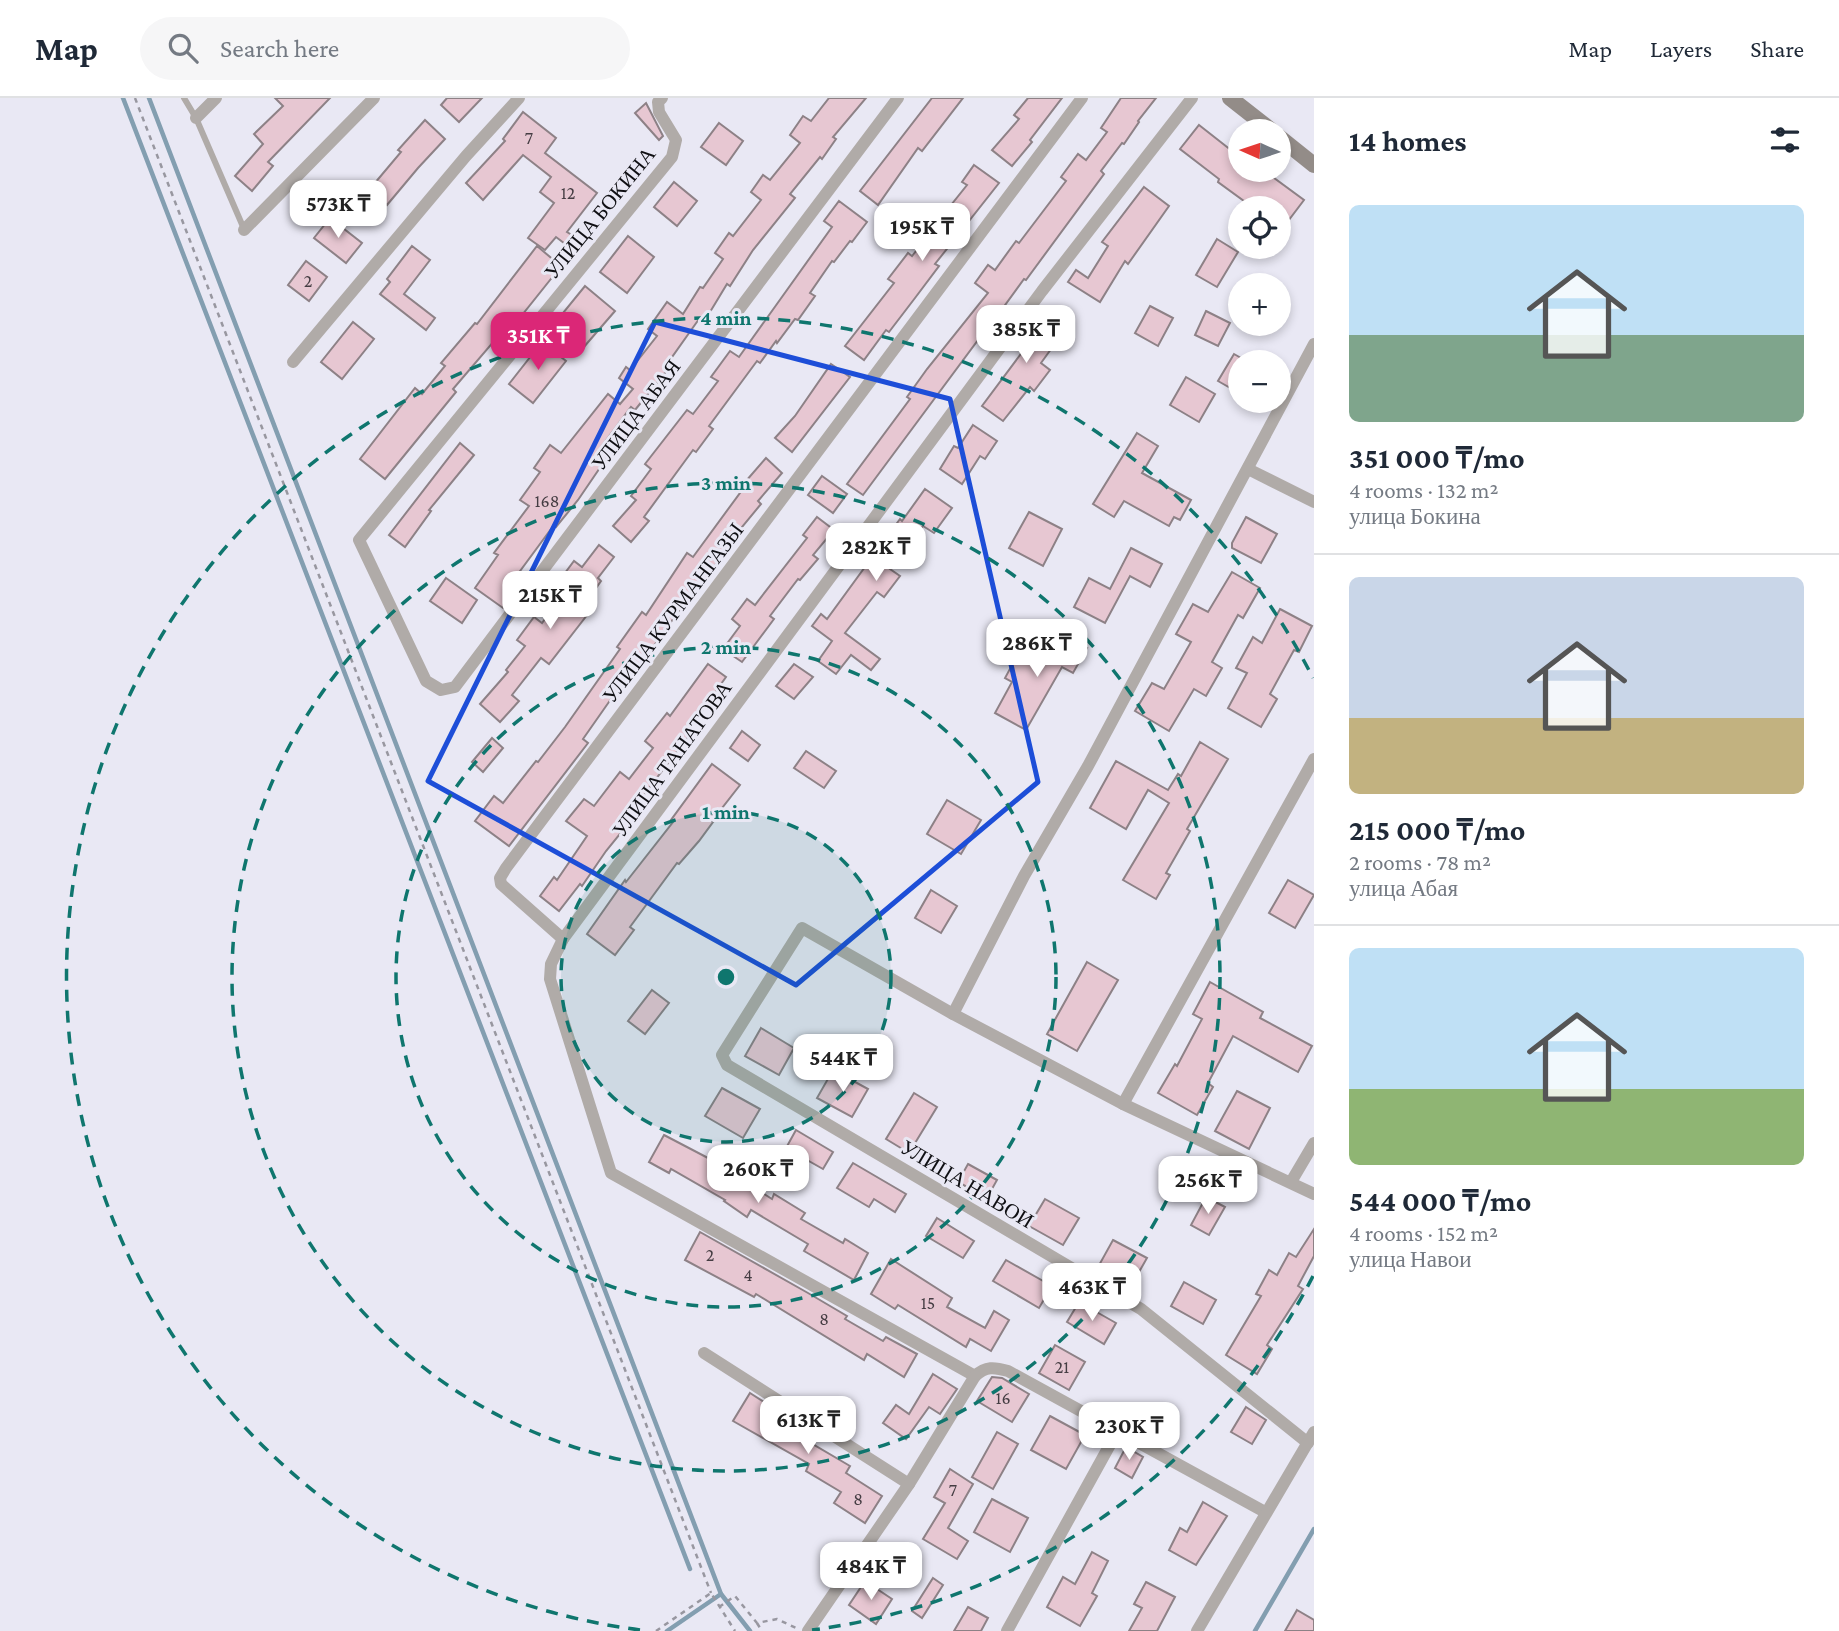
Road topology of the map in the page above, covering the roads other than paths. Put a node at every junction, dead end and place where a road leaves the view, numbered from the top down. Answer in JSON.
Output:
{"nodes":[{"id":1,"x":184,"y":98,"type":"edge"},
{"id":2,"x":216,"y":98,"type":"edge"},
{"id":3,"x":374,"y":98,"type":"edge"},
{"id":4,"x":519,"y":98,"type":"edge"},
{"id":5,"x":662,"y":98,"type":"edge"},
{"id":6,"x":898,"y":98,"type":"edge"},
{"id":7,"x":1082,"y":98,"type":"edge"},
{"id":8,"x":1192,"y":98,"type":"edge"},
{"id":9,"x":1230,"y":98,"type":"edge"},
{"id":10,"x":196,"y":118,"type":"junction"},
{"id":11,"x":1257,"y":119,"type":"edge"},
{"id":12,"x":1292,"y":147,"type":"edge"},
{"id":13,"x":1314,"y":165,"type":"edge"},
{"id":14,"x":244,"y":230,"type":"joint"},
{"id":15,"x":1314,"y":344,"type":"edge"},
{"id":16,"x":293,"y":362,"type":"dead end"},
{"id":17,"x":1248,"y":469,"type":"junction"},
{"id":18,"x":1314,"y":502,"type":"edge"},
{"id":19,"x":455,"y":687,"type":"joint"},
{"id":20,"x":1314,"y":759,"type":"edge"},
{"id":21,"x":563,"y":939,"type":"junction"},
{"id":22,"x":953,"y":1014,"type":"junction"},
{"id":23,"x":1123,"y":1104,"type":"junction"},
{"id":24,"x":1314,"y":1143,"type":"edge"},
{"id":25,"x":1291,"y":1182,"type":"junction"},
{"id":26,"x":1314,"y":1194,"type":"edge"},
{"id":27,"x":704,"y":1353,"type":"dead end"},
{"id":28,"x":975,"y":1376,"type":"junction"},
{"id":29,"x":1117,"y":1432,"type":"junction"},
{"id":30,"x":1311,"y":1437,"type":"edge"},
{"id":31,"x":909,"y":1484,"type":"junction"},
{"id":32,"x":1265,"y":1512,"type":"junction"},
{"id":33,"x":806,"y":1631,"type":"edge"},
{"id":34,"x":1007,"y":1631,"type":"edge"},
{"id":35,"x":1197,"y":1631,"type":"edge"}],
"edges":[{"from":1,"to":10,"type":"lane"},
{"from":2,"to":10,"type":"street"},
{"from":3,"to":14,"type":"street"},
{"from":4,"to":16,"type":"street"},
{"from":5,"to":19,"type":"street","name":"УЛИЦА БОКИНА"},
{"from":6,"to":19,"type":"street","name":"УЛИЦА АБАЯ"},
{"from":7,"to":21,"type":"street","name":"УЛИЦА КУРМАНГАЗЫ"},
{"from":8,"to":21,"type":"street","name":"УЛИЦА ТАНАТОВА"},
{"from":9,"to":11,"type":"street"},
{"from":10,"to":14,"type":"lane"},
{"from":12,"to":13,"type":"street"},
{"from":15,"to":17,"type":"street"},
{"from":17,"to":18,"type":"street"},
{"from":17,"to":22,"type":"street"},
{"from":20,"to":23,"type":"street"},
{"from":21,"to":28,"type":"street","name":"УЛИЦА ТАНАТОВА"},
{"from":22,"to":23,"type":"street"},
{"from":22,"to":30,"type":"street","name":"УЛИЦА НАВОИ"},
{"from":23,"to":25,"type":"street"},
{"from":24,"to":25,"type":"street"},
{"from":25,"to":26,"type":"street"},
{"from":27,"to":31,"type":"street"},
{"from":28,"to":29,"type":"street"},
{"from":28,"to":31,"type":"street"},
{"from":29,"to":32,"type":"street"},
{"from":29,"to":34,"type":"street"},
{"from":30,"to":32,"type":"street"},
{"from":31,"to":33,"type":"street"},
{"from":32,"to":35,"type":"street"}]}
